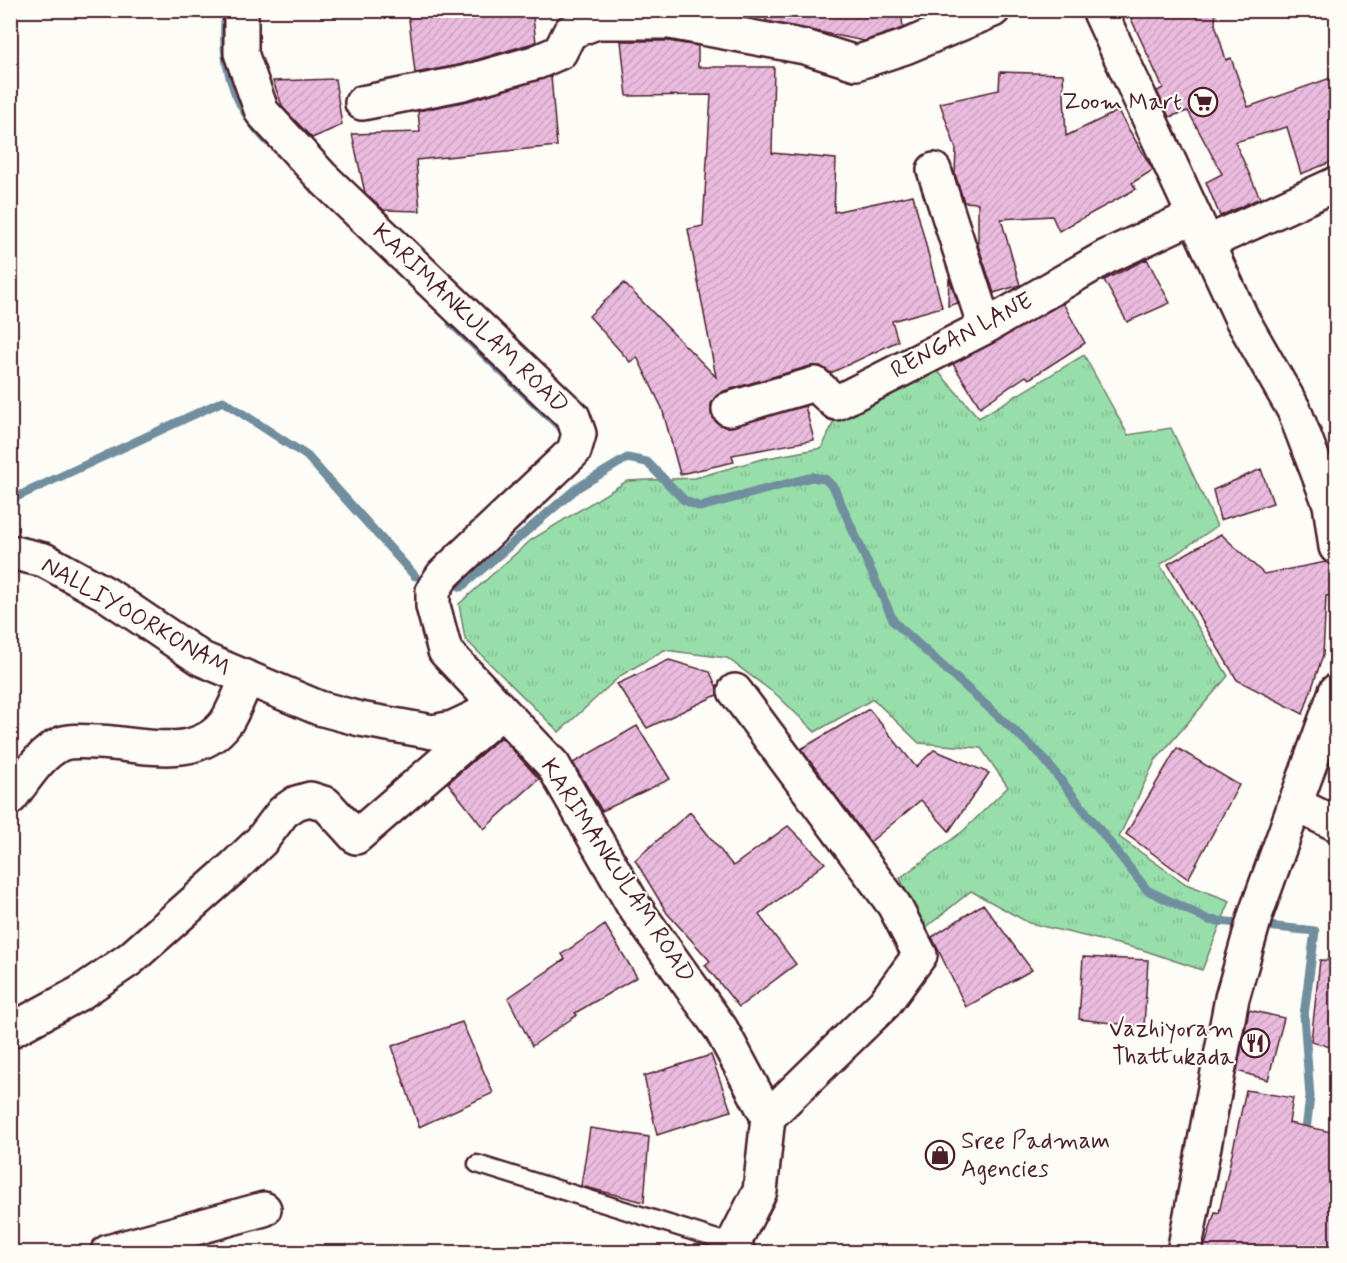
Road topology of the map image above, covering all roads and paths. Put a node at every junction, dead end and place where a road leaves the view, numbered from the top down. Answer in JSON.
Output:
{"nodes":[{"id":1,"x":241,"y":10,"type":"edge"},
{"id":2,"x":993,"y":10,"type":"edge"},
{"id":3,"x":1099,"y":10,"type":"edge"},
{"id":4,"x":362,"y":103,"type":"dead end"},
{"id":5,"x":934,"y":170,"type":"dead end"},
{"id":6,"x":1336,"y":184,"type":"edge"},
{"id":7,"x":1201,"y":230,"type":"junction"},
{"id":8,"x":985,"y":327,"type":"junction"},
{"id":9,"x":729,"y":409,"type":"dead end"},
{"id":10,"x":1336,"y":547,"type":"edge"},
{"id":11,"x":10,"y":552,"type":"edge"},
{"id":12,"x":247,"y":679,"type":"junction"},
{"id":13,"x":735,"y":691,"type":"dead end"},
{"id":14,"x":1336,"y":691,"type":"edge"},
{"id":15,"x":502,"y":711,"type":"junction"},
{"id":16,"x":10,"y":798,"type":"edge"},
{"id":17,"x":1295,"y":804,"type":"junction"},
{"id":18,"x":1336,"y":824,"type":"edge"},
{"id":19,"x":10,"y":1031,"type":"edge"},
{"id":20,"x":768,"y":1117,"type":"junction"},
{"id":21,"x":477,"y":1164,"type":"dead end"},
{"id":22,"x":264,"y":1209,"type":"dead end"},
{"id":23,"x":728,"y":1250,"type":"edge"},
{"id":24,"x":108,"y":1252,"type":"edge"},
{"id":25,"x":1184,"y":1252,"type":"edge"}],
"edges":[{"from":1,"to":15,"type":"street","name":"KARIMANKULAM ROAD"},
{"from":2,"to":4,"type":"street"},
{"from":3,"to":7,"type":"street"},
{"from":5,"to":8,"type":"street"},
{"from":6,"to":7,"type":"street","name":"RENGAN LANE"},
{"from":7,"to":8,"type":"street","name":"RENGAN LANE"},
{"from":7,"to":10,"type":"street"},
{"from":8,"to":9,"type":"street","name":"RENGAN LANE"},
{"from":11,"to":12,"type":"street","name":"NALLIYOORKONAM"},
{"from":12,"to":15,"type":"street","name":"NALLIYOORKONAM"},
{"from":12,"to":16,"type":"street"},
{"from":13,"to":20,"type":"street"},
{"from":14,"to":17,"type":"street"},
{"from":15,"to":19,"type":"street"},
{"from":15,"to":20,"type":"street","name":"KARIMANKULAM ROAD"},
{"from":17,"to":18,"type":"street"},
{"from":17,"to":25,"type":"street"},
{"from":20,"to":23,"type":"street"},
{"from":21,"to":23,"type":"lane"},
{"from":22,"to":24,"type":"street"}]}
